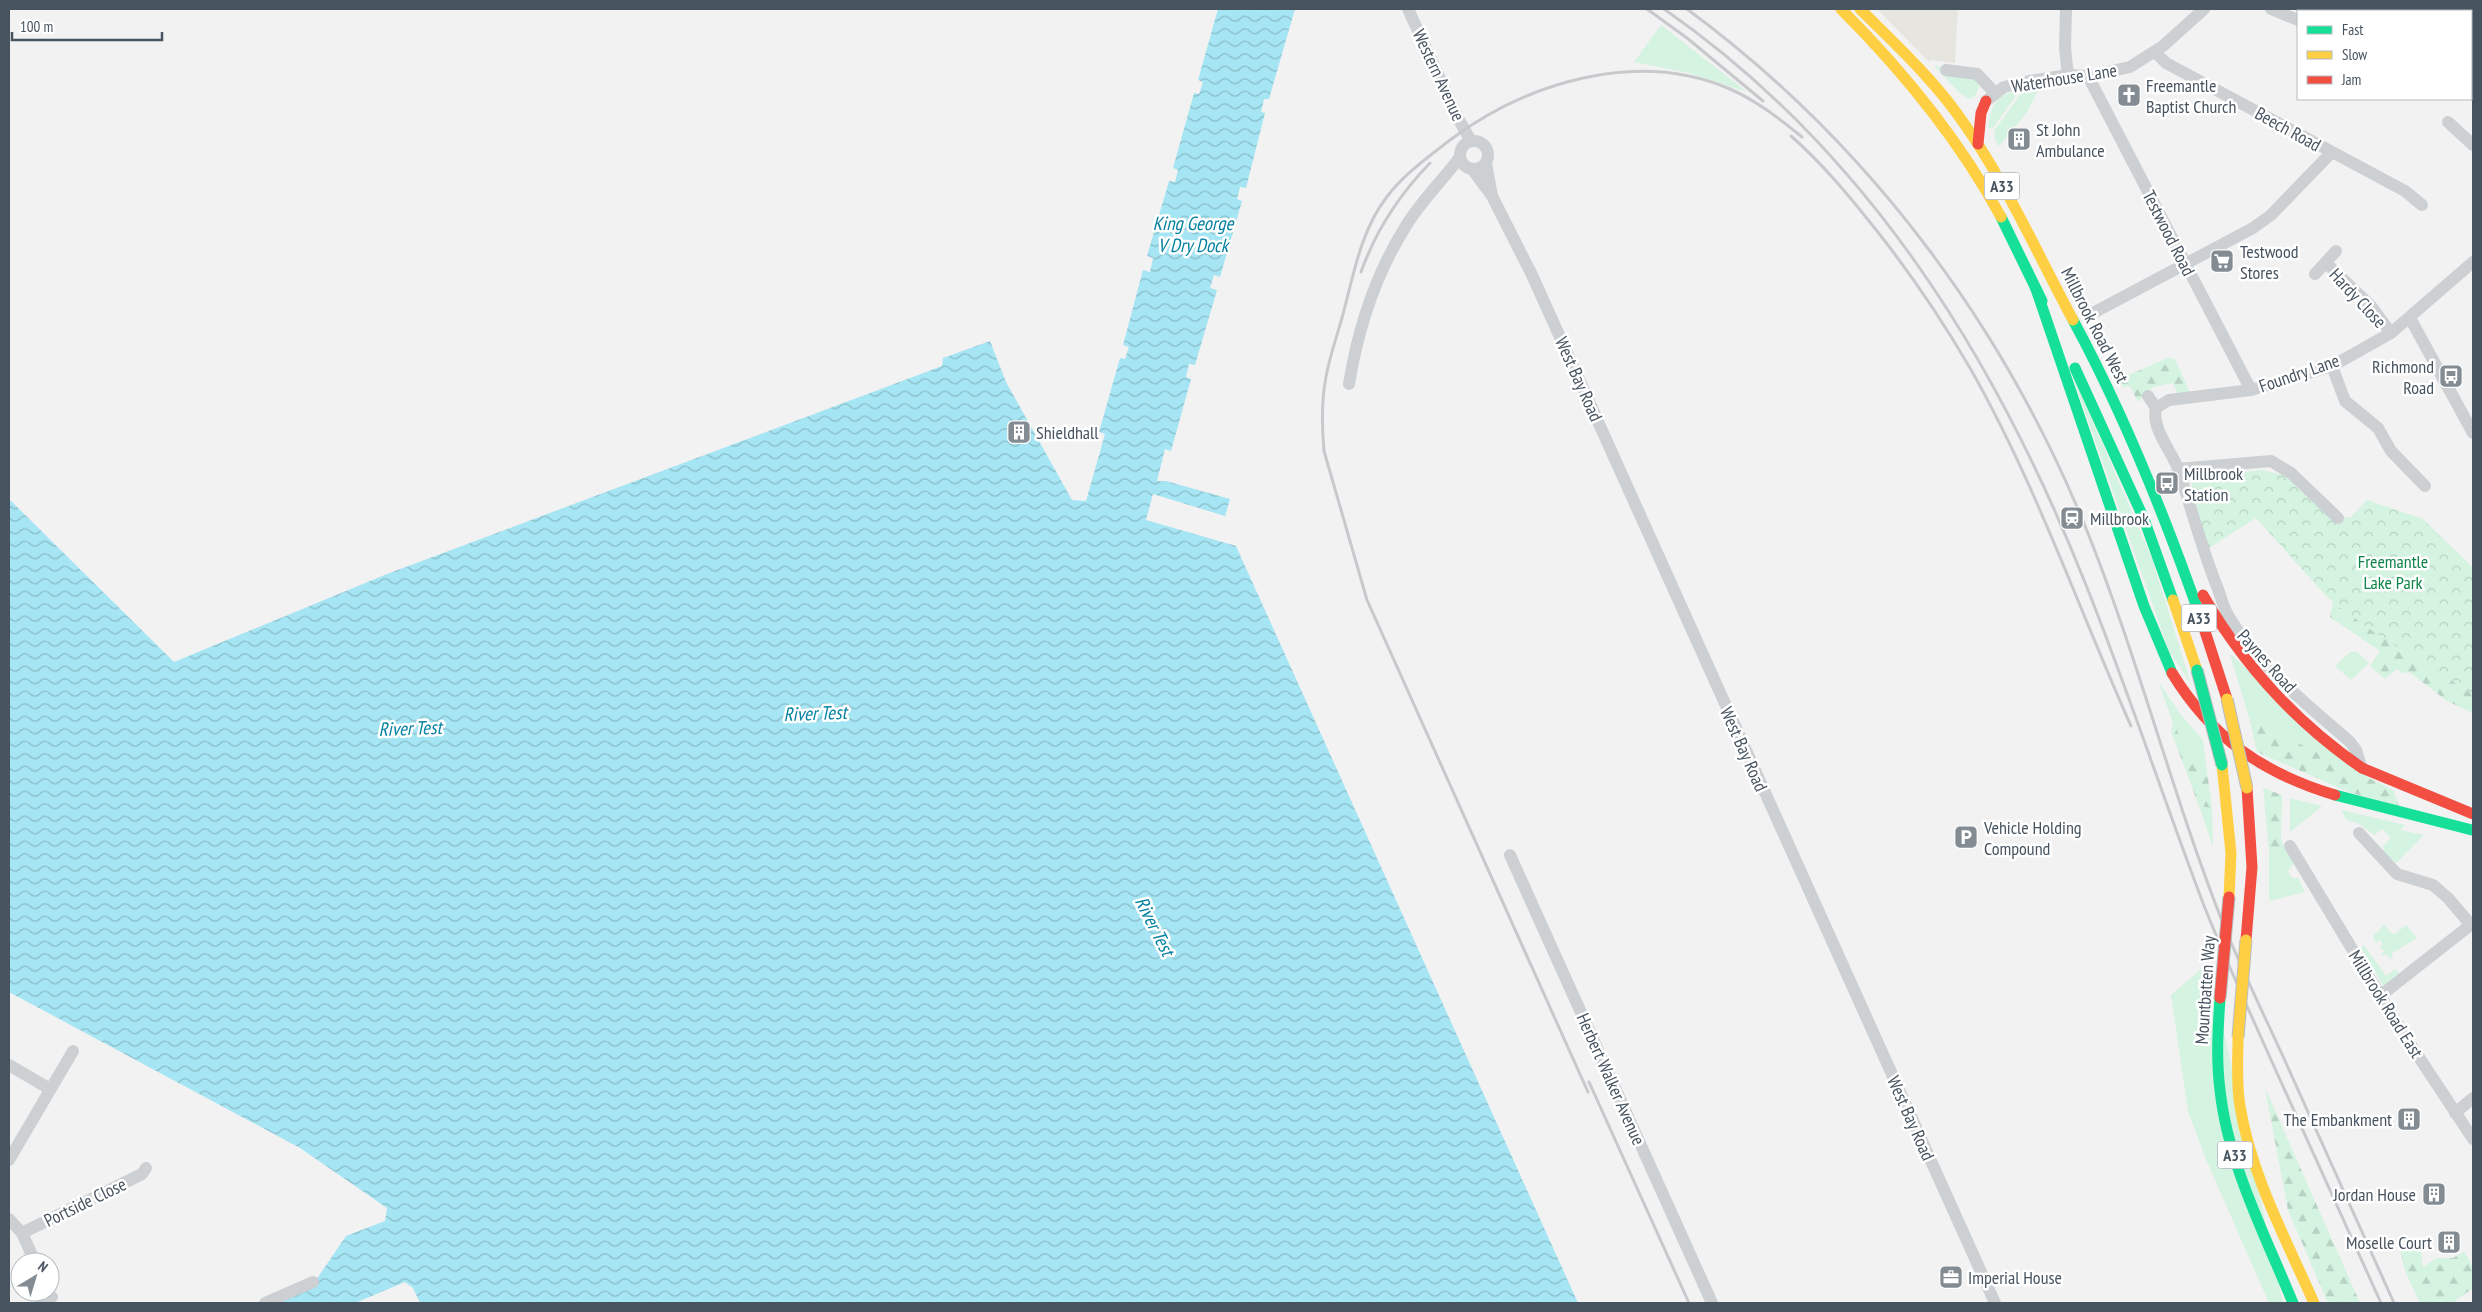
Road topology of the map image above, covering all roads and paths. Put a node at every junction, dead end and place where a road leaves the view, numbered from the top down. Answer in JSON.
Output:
{"nodes":[{"id":1,"x":1408,"y":9,"type":"edge"},
{"id":2,"x":1841,"y":9,"type":"edge"},
{"id":3,"x":1860,"y":9,"type":"edge"},
{"id":4,"x":2066,"y":9,"type":"edge"},
{"id":5,"x":2204,"y":9,"type":"edge"},
{"id":6,"x":2271,"y":9,"type":"edge"},
{"id":7,"x":2296,"y":16,"type":"edge"},
{"id":8,"x":2155,"y":52,"type":"junction"},
{"id":9,"x":1946,"y":70,"type":"dead end"},
{"id":10,"x":2068,"y":74,"type":"junction"},
{"id":11,"x":2088,"y":76,"type":"junction"},
{"id":12,"x":1981,"y":101,"type":"junction"},
{"id":13,"x":1947,"y":102,"type":"junction"},
{"id":14,"x":2448,"y":122,"type":"dead end"},
{"id":15,"x":1471,"y":140,"type":"junction"},
{"id":16,"x":1978,"y":144,"type":"junction"},
{"id":17,"x":2473,"y":145,"type":"edge"},
{"id":18,"x":2331,"y":153,"type":"junction"},
{"id":19,"x":1460,"y":157,"type":"junction"},
{"id":20,"x":1486,"y":163,"type":"junction"},
{"id":21,"x":1470,"y":168,"type":"junction"},
{"id":22,"x":1443,"y":181,"type":"junction"},
{"id":23,"x":1492,"y":196,"type":"junction"},
{"id":24,"x":2422,"y":205,"type":"dead end"},
{"id":25,"x":2336,"y":251,"type":"dead end"},
{"id":26,"x":2473,"y":262,"type":"edge"},
{"id":27,"x":2326,"y":263,"type":"junction"},
{"id":28,"x":2185,"y":264,"type":"junction"},
{"id":29,"x":2315,"y":274,"type":"dead end"},
{"id":30,"x":2036,"y":288,"type":"junction"},
{"id":31,"x":2093,"y":313,"type":"dead end"},
{"id":32,"x":2410,"y":318,"type":"junction"},
{"id":33,"x":2391,"y":333,"type":"junction"},
{"id":34,"x":2332,"y":366,"type":"junction"},
{"id":35,"x":1348,"y":384,"type":"dead end"},
{"id":36,"x":2251,"y":390,"type":"junction"},
{"id":37,"x":2148,"y":396,"type":"dead end"},
{"id":38,"x":2156,"y":408,"type":"junction"},
{"id":39,"x":2473,"y":433,"type":"edge"},
{"id":40,"x":2178,"y":469,"type":"junction"},
{"id":41,"x":2425,"y":486,"type":"dead end"},
{"id":42,"x":2338,"y":518,"type":"dead end"},
{"id":43,"x":2171,"y":537,"type":"junction"},
{"id":44,"x":2197,"y":670,"type":"joint"},
{"id":45,"x":2227,"y":699,"type":"joint"},
{"id":46,"x":2362,"y":768,"type":"junction"},
{"id":47,"x":2473,"y":814,"type":"edge"},
{"id":48,"x":2473,"y":831,"type":"edge"},
{"id":49,"x":2359,"y":833,"type":"dead end"},
{"id":50,"x":2381,"y":838,"type":"dead end"},
{"id":51,"x":2290,"y":846,"type":"dead end"},
{"id":52,"x":2371,"y":847,"type":"junction"},
{"id":53,"x":1510,"y":855,"type":"dead end"},
{"id":54,"x":2472,"y":924,"type":"edge"},
{"id":55,"x":2380,"y":996,"type":"junction"},
{"id":56,"x":72,"y":1051,"type":"dead end"},
{"id":57,"x":9,"y":1066,"type":"edge"},
{"id":58,"x":50,"y":1089,"type":"junction"},
{"id":59,"x":2473,"y":1098,"type":"edge"},
{"id":60,"x":2455,"y":1113,"type":"junction"},
{"id":61,"x":2473,"y":1139,"type":"edge"},
{"id":62,"x":9,"y":1160,"type":"edge"},
{"id":63,"x":146,"y":1168,"type":"dead end"},
{"id":64,"x":9,"y":1219,"type":"edge"},
{"id":65,"x":22,"y":1233,"type":"junction"},
{"id":66,"x":31,"y":1252,"type":"edge"},
{"id":67,"x":313,"y":1282,"type":"dead end"},
{"id":68,"x":265,"y":1303,"type":"edge"},
{"id":69,"x":1712,"y":1303,"type":"edge"},
{"id":70,"x":1995,"y":1303,"type":"edge"},
{"id":71,"x":2293,"y":1303,"type":"edge"},
{"id":72,"x":2314,"y":1303,"type":"edge"}],
"edges":[{"from":1,"to":15,"type":"street","name":"Western Avenue"},
{"from":2,"to":30,"type":"main road","name":"Millbrook Road West","number":"A33"},
{"from":3,"to":13,"type":"main road","name":"Millbrook Road West","number":"A33"},
{"from":4,"to":10,"type":"street"},
{"from":5,"to":8,"type":"street","name":"Waterhouse Lane"},
{"from":6,"to":7,"type":"street"},
{"from":8,"to":11,"type":"street","name":"Waterhouse Lane"},
{"from":8,"to":18,"type":"street","name":"Beech Road"},
{"from":9,"to":12,"type":"street","name":"Waterhouse Lane"},
{"from":10,"to":11,"type":"street","name":"Waterhouse Lane"},
{"from":10,"to":12,"type":"street","name":"Waterhouse Lane"},
{"from":11,"to":28,"type":"street","name":"Testwood Road"},
{"from":12,"to":13,"type":"main road"},
{"from":12,"to":16,"type":"main road"},
{"from":13,"to":16,"type":"main road","name":"Millbrook Road West","number":"A33"},
{"from":14,"to":17,"type":"street"},
{"from":15,"to":19,"type":"street"},
{"from":15,"to":20,"type":"street"},
{"from":16,"to":43,"type":"main road","name":"Millbrook Road West","number":"A33"},
{"from":18,"to":24,"type":"street","name":"Beech Road"},
{"from":18,"to":28,"type":"street"},
{"from":19,"to":21,"type":"street"},
{"from":19,"to":22,"type":"street"},
{"from":20,"to":21,"type":"street"},
{"from":20,"to":23,"type":"street","name":"West Bay Road"},
{"from":21,"to":22,"type":"street"},
{"from":21,"to":23,"type":"street","name":"West Bay Road"},
{"from":22,"to":35,"type":"street"},
{"from":23,"to":70,"type":"street","name":"West Bay Road"},
{"from":25,"to":27,"type":"street","name":"Hardy Close"},
{"from":26,"to":32,"type":"street","name":"Foundry Lane"},
{"from":27,"to":29,"type":"street","name":"Hardy Close"},
{"from":27,"to":33,"type":"street","name":"Hardy Close"},
{"from":28,"to":31,"type":"street"},
{"from":28,"to":36,"type":"street","name":"Testwood Road"},
{"from":30,"to":44,"type":"main road","name":"Millbrook Road West","number":"A33"},
{"from":30,"to":48,"type":"main road"},
{"from":32,"to":33,"type":"street","name":"Foundry Lane"},
{"from":32,"to":39,"type":"street"},
{"from":33,"to":34,"type":"street","name":"Foundry Lane"},
{"from":34,"to":36,"type":"street","name":"Foundry Lane"},
{"from":34,"to":41,"type":"street"},
{"from":36,"to":38,"type":"street","name":"Foundry Lane"},
{"from":37,"to":38,"type":"street","name":"Paynes Road"},
{"from":38,"to":40,"type":"street","name":"Paynes Road"},
{"from":40,"to":42,"type":"street"},
{"from":40,"to":46,"type":"street","name":"Paynes Road"},
{"from":43,"to":45,"type":"main road","name":"Millbrook Road West","number":"A33"},
{"from":43,"to":46,"type":"main road"},
{"from":44,"to":71,"type":"main road","name":"Mountbatten Way","number":"A33","bridge":true},
{"from":45,"to":72,"type":"main road","name":"Mountbatten Way","number":"A33","bridge":true},
{"from":46,"to":47,"type":"main road"},
{"from":49,"to":52,"type":"street"},
{"from":50,"to":52,"type":"street"},
{"from":51,"to":55,"type":"street","name":"Millbrook Road East"},
{"from":52,"to":54,"type":"street"},
{"from":53,"to":69,"type":"street","name":"Herbert Walker Avenue"},
{"from":54,"to":55,"type":"street"},
{"from":55,"to":60,"type":"street","name":"Millbrook Road East"},
{"from":56,"to":58,"type":"street"},
{"from":57,"to":58,"type":"street"},
{"from":58,"to":62,"type":"street"},
{"from":59,"to":60,"type":"street"},
{"from":60,"to":61,"type":"street","name":"Millbrook Road East"},
{"from":63,"to":65,"type":"street","name":"Portside Close"},
{"from":64,"to":65,"type":"street"},
{"from":65,"to":66,"type":"street"},
{"from":67,"to":68,"type":"street"}]}
